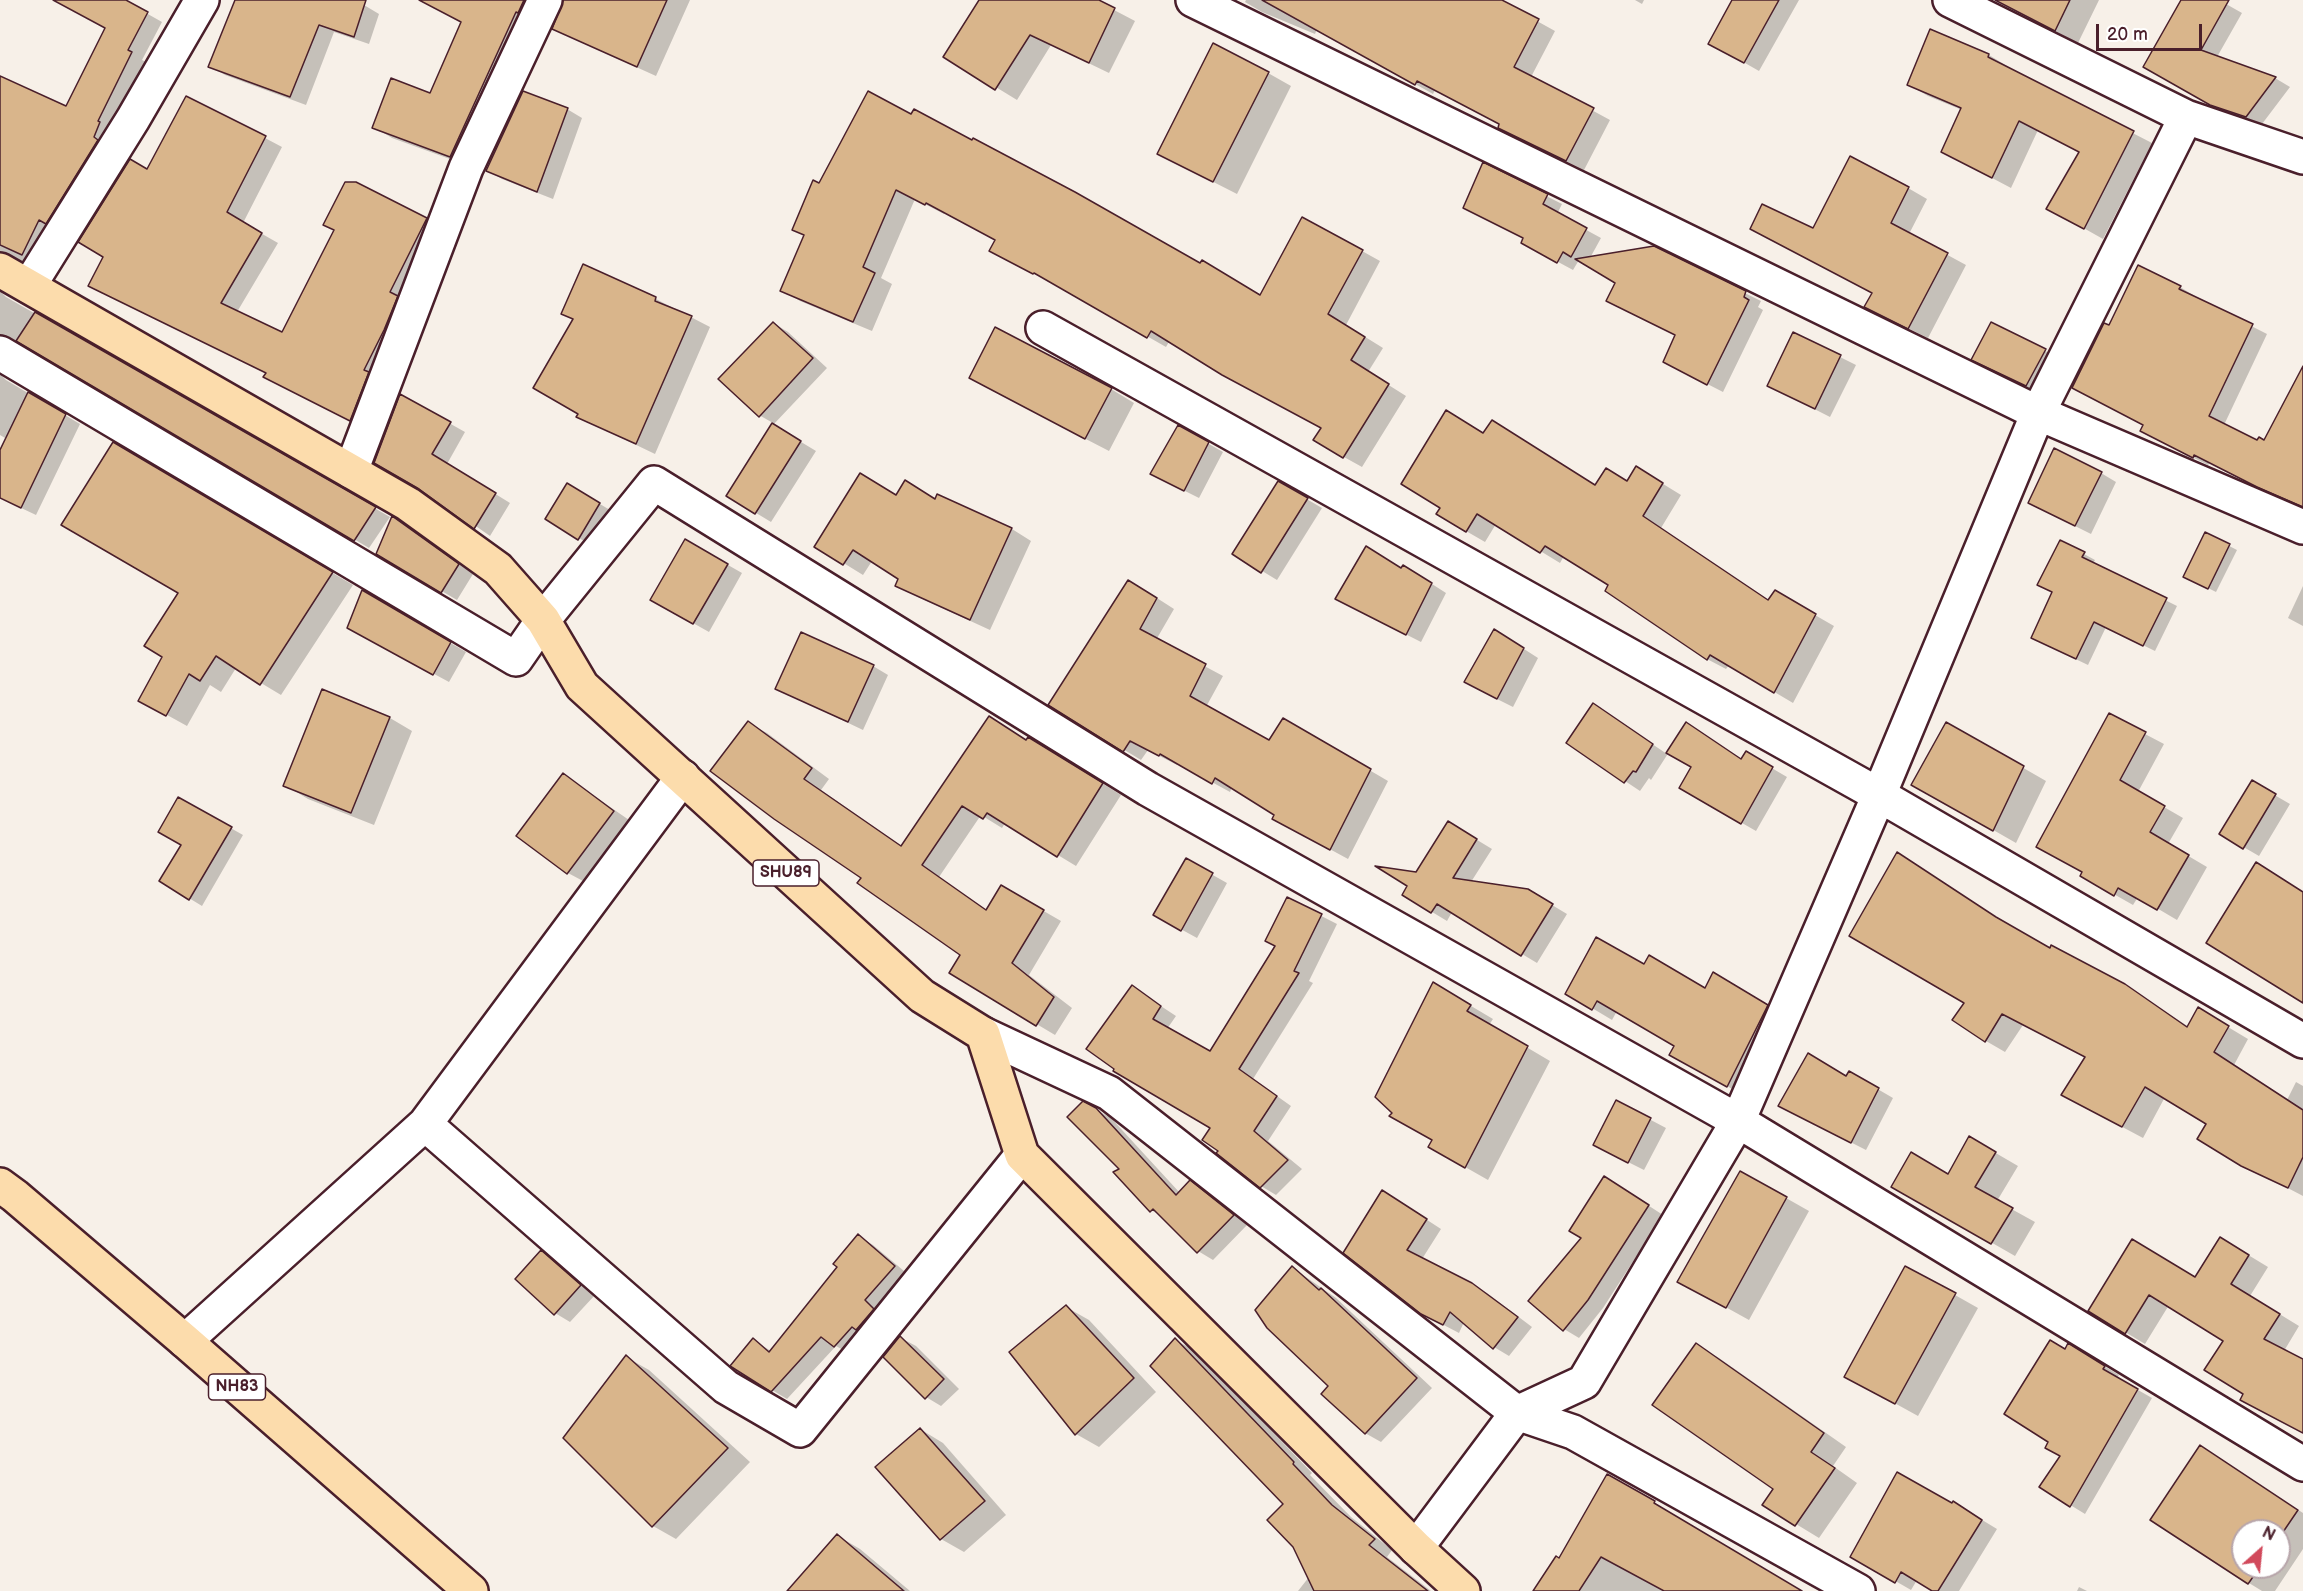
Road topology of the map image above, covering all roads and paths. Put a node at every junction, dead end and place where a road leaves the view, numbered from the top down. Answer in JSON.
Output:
{"nodes":[{"id":1,"x":202,"y":0,"type":"edge"},
{"id":2,"x":545,"y":0,"type":"edge"},
{"id":3,"x":1194,"y":0,"type":"edge"},
{"id":4,"x":1950,"y":0,"type":"edge"},
{"id":5,"x":2186,"y":117,"type":"junction"},
{"id":6,"x":2303,"y":157,"type":"edge"},
{"id":7,"x":0,"y":270,"type":"edge"},
{"id":8,"x":29,"y":286,"type":"junction"},
{"id":9,"x":1043,"y":328,"type":"dead end"},
{"id":10,"x":0,"y":353,"type":"edge"},
{"id":11,"x":2038,"y":413,"type":"junction"},
{"id":12,"x":351,"y":471,"type":"junction"},
{"id":13,"x":2303,"y":527,"type":"edge"},
{"id":14,"x":543,"y":620,"type":"junction"},
{"id":15,"x":683,"y":777,"type":"junction"},
{"id":16,"x":1879,"y":795,"type":"junction"},
{"id":17,"x":983,"y":1034,"type":"junction"},
{"id":18,"x":2303,"y":1041,"type":"edge"},
{"id":19,"x":1738,"y":1121,"type":"junction"},
{"id":20,"x":425,"y":1124,"type":"junction"},
{"id":21,"x":1022,"y":1155,"type":"junction"},
{"id":22,"x":0,"y":1185,"type":"edge"},
{"id":23,"x":185,"y":1341,"type":"junction"},
{"id":24,"x":1517,"y":1413,"type":"junction"},
{"id":25,"x":2303,"y":1464,"type":"edge"},
{"id":26,"x":1416,"y":1548,"type":"junction"},
{"id":27,"x":471,"y":1591,"type":"edge"},
{"id":28,"x":1463,"y":1591,"type":"edge"},
{"id":29,"x":1858,"y":1591,"type":"edge"}],
"edges":[{"from":1,"to":8,"type":"street"},
{"from":2,"to":12,"type":"street"},
{"from":3,"to":11,"type":"street"},
{"from":4,"to":5,"type":"street"},
{"from":5,"to":6,"type":"street"},
{"from":5,"to":11,"type":"street"},
{"from":7,"to":8,"type":"main road","number":"SHU89"},
{"from":8,"to":12,"type":"main road","number":"SHU89"},
{"from":9,"to":16,"type":"street"},
{"from":10,"to":14,"type":"street"},
{"from":11,"to":13,"type":"street"},
{"from":11,"to":16,"type":"street"},
{"from":12,"to":14,"type":"main road","number":"SHU89"},
{"from":14,"to":15,"type":"main road","number":"SHU89"},
{"from":14,"to":19,"type":"street"},
{"from":15,"to":17,"type":"main road","number":"SHU89"},
{"from":15,"to":20,"type":"street"},
{"from":16,"to":18,"type":"street"},
{"from":16,"to":19,"type":"street"},
{"from":17,"to":21,"type":"main road"},
{"from":17,"to":24,"type":"street"},
{"from":19,"to":24,"type":"street"},
{"from":19,"to":25,"type":"street"},
{"from":20,"to":21,"type":"street"},
{"from":20,"to":23,"type":"street"},
{"from":21,"to":26,"type":"main road"},
{"from":22,"to":23,"type":"main road","number":"NH83"},
{"from":23,"to":27,"type":"main road","number":"NH83"},
{"from":24,"to":26,"type":"street"},
{"from":24,"to":29,"type":"street"},
{"from":26,"to":28,"type":"main road"}]}
